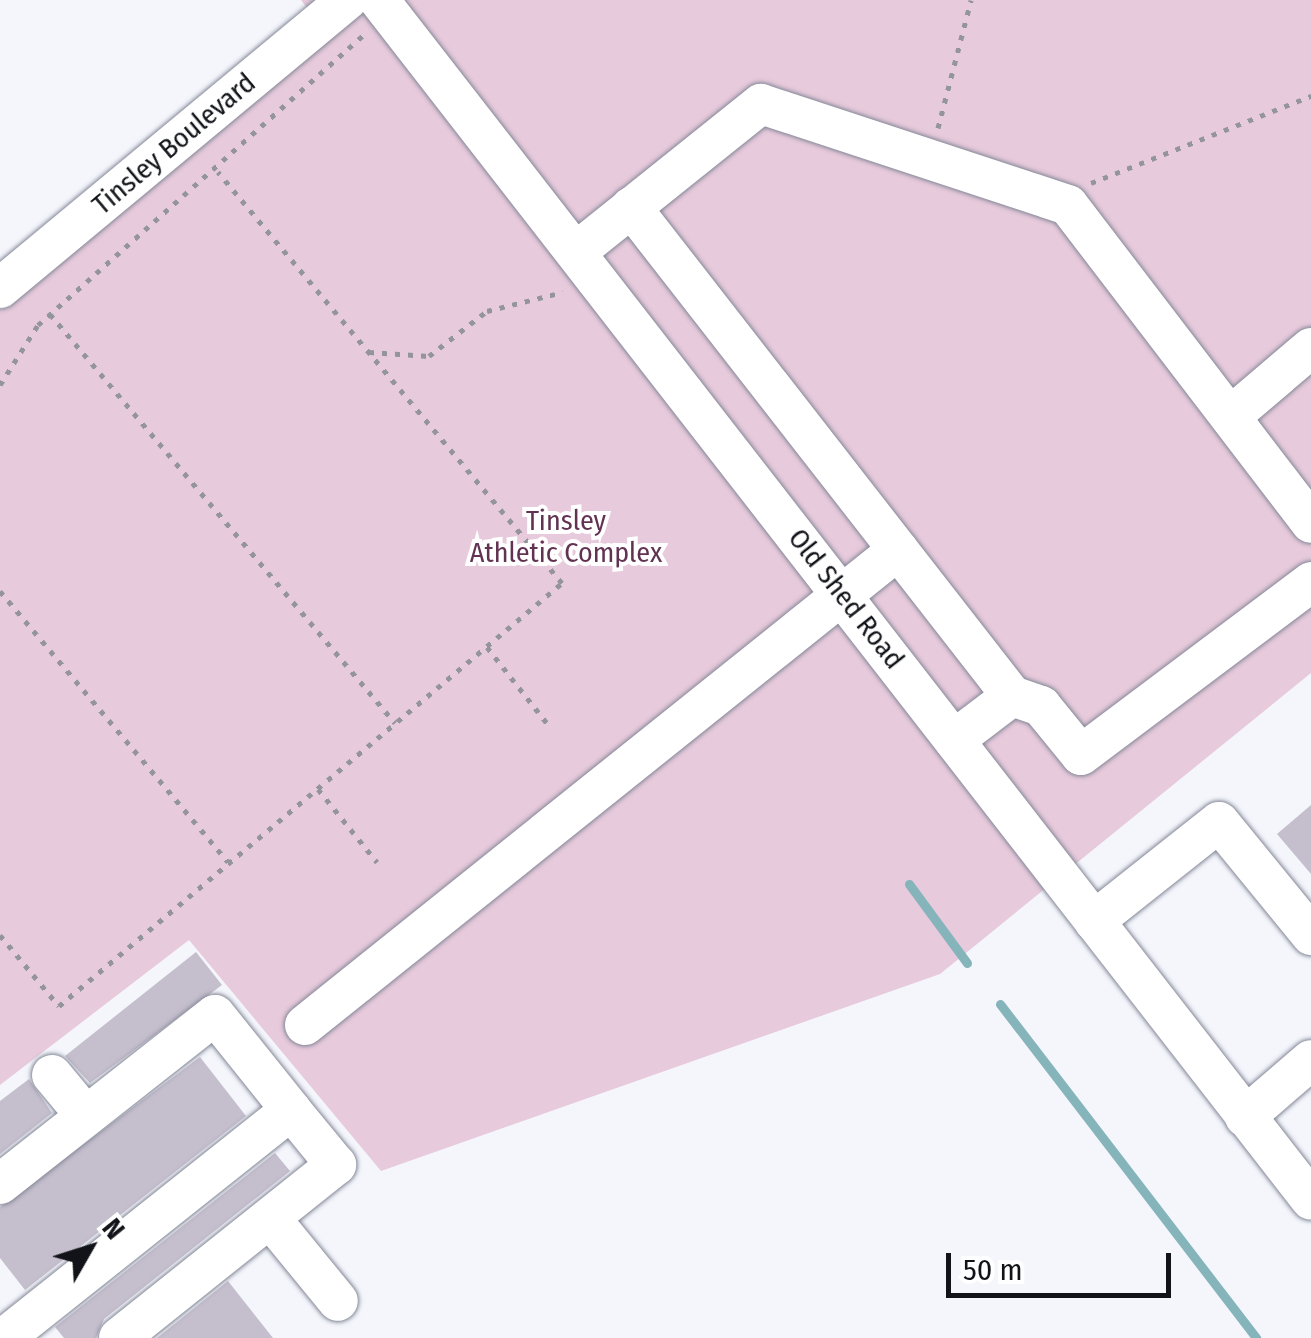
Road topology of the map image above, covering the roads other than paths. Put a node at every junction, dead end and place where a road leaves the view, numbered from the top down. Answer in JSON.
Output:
{"nodes":[{"id":1,"x":347,"y":0,"type":"edge"},
{"id":2,"x":384,"y":6,"type":"edge"},
{"id":3,"x":631,"y":207,"type":"junction"},
{"id":4,"x":586,"y":264,"type":"junction"},
{"id":5,"x":0,"y":288,"type":"edge"},
{"id":6,"x":1311,"y":348,"type":"edge"},
{"id":7,"x":1231,"y":416,"type":"junction"},
{"id":8,"x":1311,"y":523,"type":"edge"},
{"id":9,"x":898,"y":550,"type":"junction"},
{"id":10,"x":1311,"y":582,"type":"edge"},
{"id":11,"x":842,"y":593,"type":"junction"},
{"id":12,"x":1012,"y":696,"type":"junction"},
{"id":13,"x":954,"y":740,"type":"junction"},
{"id":14,"x":1094,"y":922,"type":"junction"},
{"id":15,"x":1311,"y":935,"type":"edge"},
{"id":16,"x":305,"y":1025,"type":"dead end"},
{"id":17,"x":1311,"y":1060,"type":"edge"},
{"id":18,"x":52,"y":1075,"type":"dead end"},
{"id":19,"x":291,"y":1110,"type":"junction"},
{"id":20,"x":86,"y":1116,"type":"junction"},
{"id":21,"x":1245,"y":1117,"type":"junction"},
{"id":22,"x":0,"y":1184,"type":"edge"},
{"id":23,"x":1311,"y":1200,"type":"edge"},
{"id":24,"x":270,"y":1218,"type":"junction"},
{"id":25,"x":338,"y":1301,"type":"dead end"},
{"id":26,"x":14,"y":1324,"type":"edge"},
{"id":27,"x":119,"y":1338,"type":"edge"}],
"edges":[{"from":1,"to":5,"type":"street","name":"Tinsley Boulevard"},
{"from":2,"to":4,"type":"street","name":"Old Shed Road"},
{"from":3,"to":4,"type":"street"},
{"from":3,"to":7,"type":"street"},
{"from":3,"to":9,"type":"street"},
{"from":4,"to":11,"type":"street","name":"Old Shed Road"},
{"from":6,"to":7,"type":"street"},
{"from":7,"to":8,"type":"street"},
{"from":9,"to":11,"type":"street"},
{"from":9,"to":12,"type":"street"},
{"from":10,"to":12,"type":"street"},
{"from":11,"to":13,"type":"street","name":"Old Shed Road"},
{"from":11,"to":16,"type":"street"},
{"from":12,"to":13,"type":"street"},
{"from":13,"to":14,"type":"street","name":"Old Shed Road"},
{"from":14,"to":15,"type":"street"},
{"from":14,"to":21,"type":"street","name":"Old Shed Road"},
{"from":17,"to":21,"type":"street"},
{"from":18,"to":20,"type":"street"},
{"from":19,"to":20,"type":"street"},
{"from":19,"to":24,"type":"street"},
{"from":19,"to":26,"type":"street"},
{"from":20,"to":22,"type":"street"},
{"from":21,"to":23,"type":"street","name":"Old Shed Road"},
{"from":24,"to":25,"type":"street"},
{"from":24,"to":27,"type":"street"}]}
